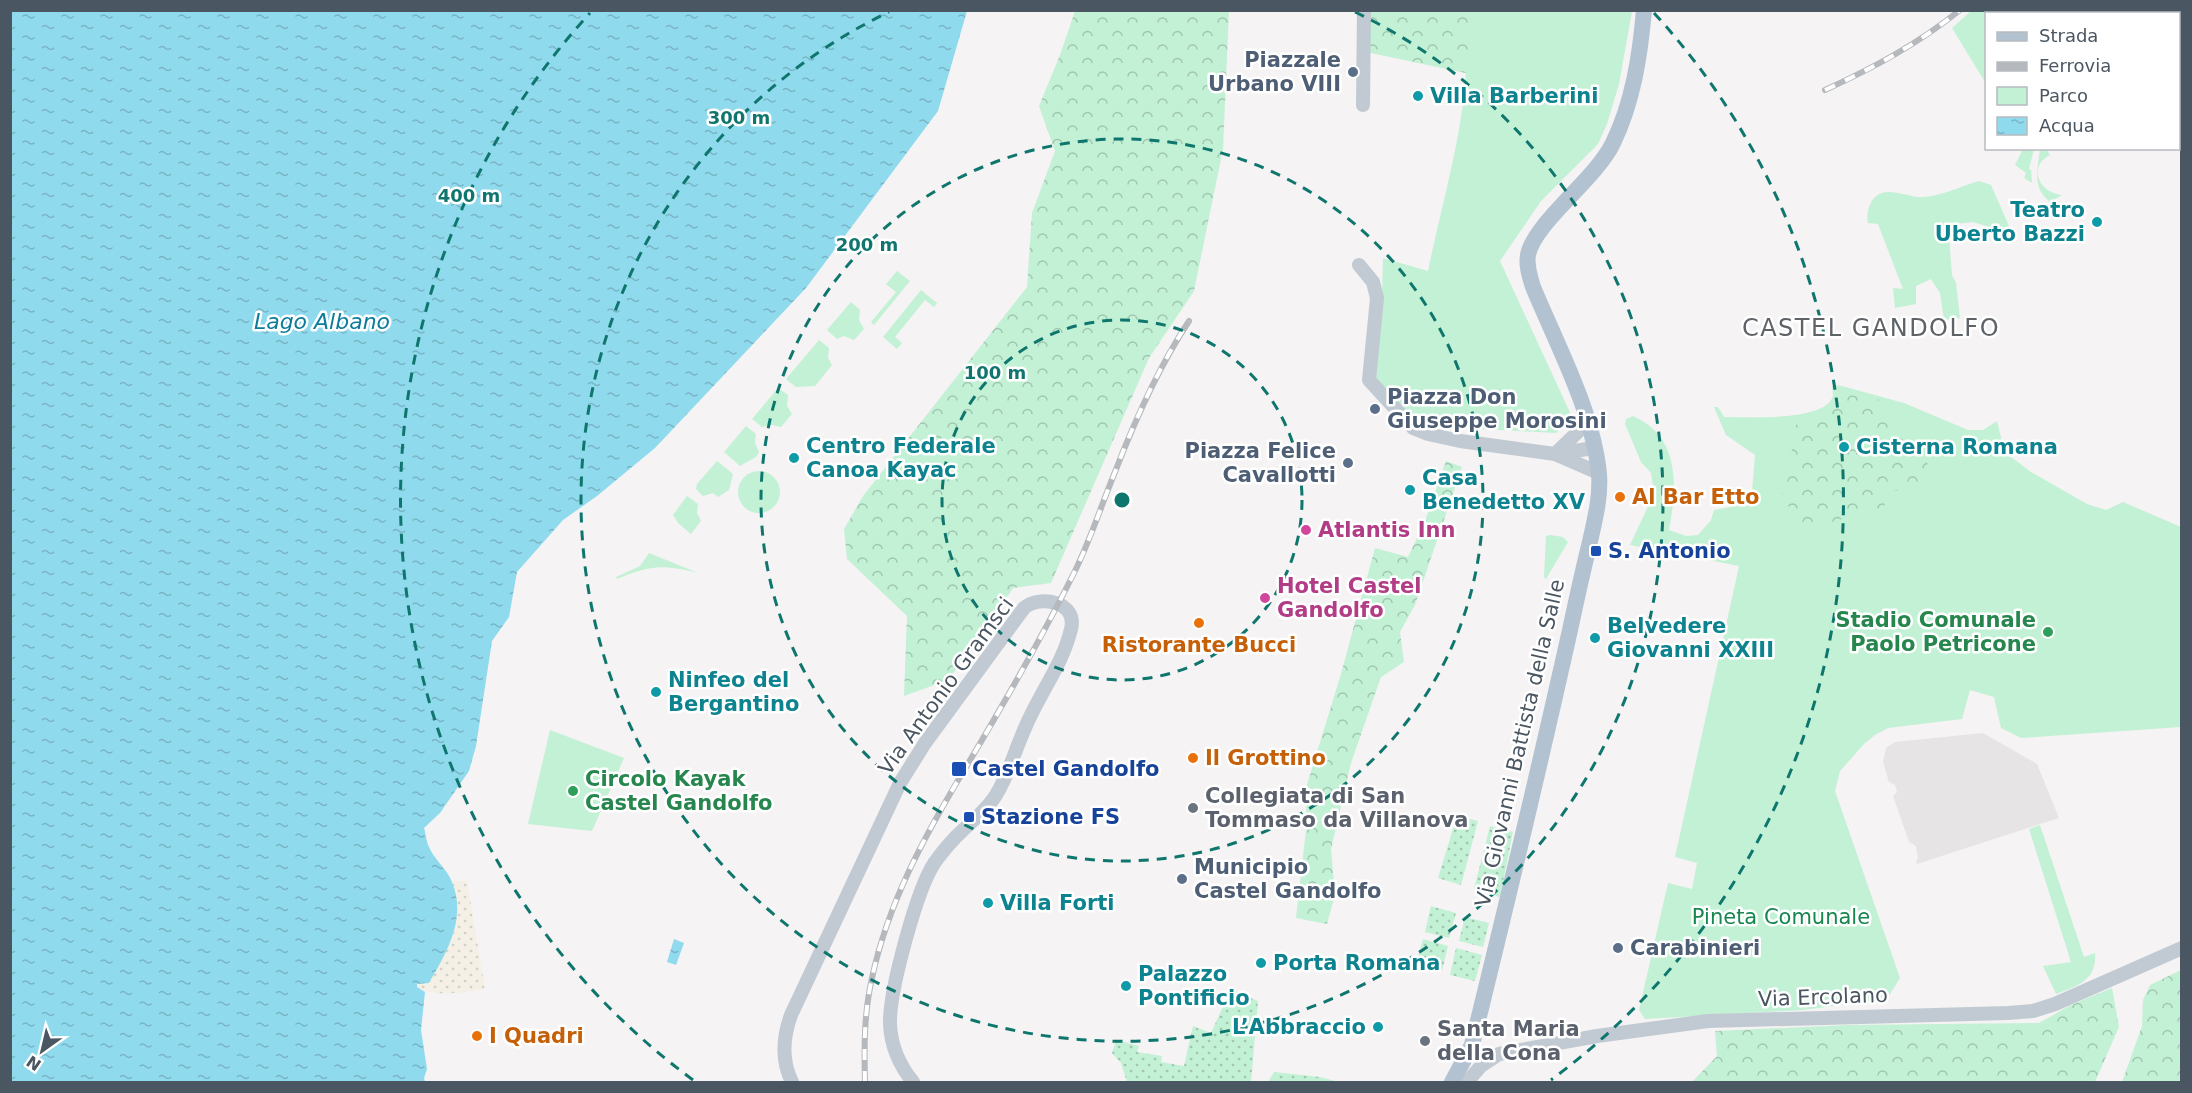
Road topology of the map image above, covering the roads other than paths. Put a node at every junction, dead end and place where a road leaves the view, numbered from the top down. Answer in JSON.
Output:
{"nodes":[{"id":1,"x":1364,"y":10,"type":"edge"},
{"id":2,"x":1644,"y":10,"type":"edge"},
{"id":3,"x":1363,"y":105,"type":"dead end"},
{"id":4,"x":1359,"y":265,"type":"dead end"},
{"id":5,"x":1587,"y":423,"type":"junction"},
{"id":6,"x":1594,"y":448,"type":"junction"},
{"id":7,"x":1556,"y":454,"type":"junction"},
{"id":8,"x":1599,"y":473,"type":"junction"},
{"id":9,"x":2181,"y":948,"type":"edge"},
{"id":10,"x":792,"y":1083,"type":"edge"},
{"id":11,"x":913,"y":1083,"type":"edge"},
{"id":12,"x":1452,"y":1083,"type":"edge"},
{"id":13,"x":1467,"y":1083,"type":"edge"}],
"edges":[{"from":1,"to":3,"type":"street"},
{"from":2,"to":5,"type":"main road","name":"Via Giovanni Battista della Salle"},
{"from":4,"to":7,"type":"street"},
{"from":5,"to":6,"type":"main road","name":"Via Giovanni Battista della Salle"},
{"from":5,"to":7,"type":"street"},
{"from":6,"to":7,"type":"street"},
{"from":6,"to":8,"type":"main road","name":"Via Giovanni Battista della Salle"},
{"from":7,"to":8,"type":"street"},
{"from":8,"to":12,"type":"main road","name":"Via Giovanni Battista della Salle"},
{"from":9,"to":13,"type":"street","name":"Via Ercolano"},
{"from":10,"to":11,"type":"street","name":"Via Antonio Gramsci"}]}
